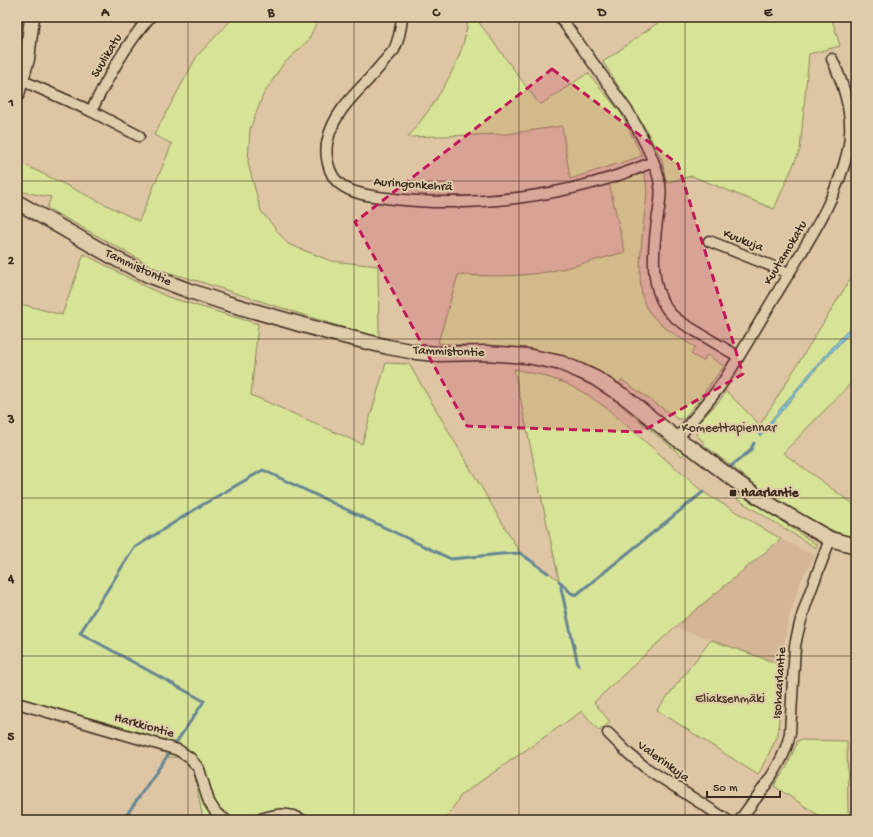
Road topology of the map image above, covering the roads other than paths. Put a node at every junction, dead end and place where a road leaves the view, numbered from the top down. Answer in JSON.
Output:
{"nodes":[{"id":1,"x":32,"y":17,"type":"edge"},
{"id":2,"x":150,"y":17,"type":"edge"},
{"id":3,"x":402,"y":17,"type":"edge"},
{"id":4,"x":560,"y":17,"type":"edge"},
{"id":5,"x":832,"y":59,"type":"dead end"},
{"id":6,"x":19,"y":87,"type":"edge"},
{"id":7,"x":90,"y":111,"type":"junction"},
{"id":8,"x":139,"y":136,"type":"dead end"},
{"id":9,"x":653,"y":162,"type":"junction"},
{"id":10,"x":17,"y":202,"type":"edge"},
{"id":11,"x":709,"y":241,"type":"dead end"},
{"id":12,"x":789,"y":273,"type":"junction"},
{"id":13,"x":738,"y":356,"type":"junction"},
{"id":14,"x":677,"y":438,"type":"junction"},
{"id":15,"x":830,"y":539,"type":"junction"},
{"id":16,"x":856,"y":546,"type":"edge"},
{"id":17,"x":17,"y":703,"type":"edge"},
{"id":18,"x":608,"y":733,"type":"dead end"},
{"id":19,"x":226,"y":820,"type":"edge"},
{"id":20,"x":256,"y":820,"type":"edge"},
{"id":21,"x":302,"y":820,"type":"edge"},
{"id":22,"x":727,"y":820,"type":"edge"},
{"id":23,"x":740,"y":820,"type":"edge"}],
"edges":[{"from":1,"to":6,"type":"street"},
{"from":2,"to":7,"type":"street","name":"Suulikatu"},
{"from":3,"to":9,"type":"street","name":"Auringonkehrä"},
{"from":4,"to":9,"type":"street"},
{"from":5,"to":12,"type":"street","name":"Kuutamokatu"},
{"from":6,"to":7,"type":"street"},
{"from":7,"to":8,"type":"street"},
{"from":9,"to":13,"type":"street"},
{"from":10,"to":14,"type":"street","name":"Tammistontie"},
{"from":11,"to":12,"type":"street","name":"Kuukuja"},
{"from":12,"to":13,"type":"street","name":"Kuutamokatu"},
{"from":13,"to":14,"type":"street","name":"Kuutamokatu"},
{"from":14,"to":15,"type":"street","name":"Tammistontie"},
{"from":15,"to":16,"type":"street","name":"Tammistontie"},
{"from":15,"to":23,"type":"street","name":"Isohaarlantie"},
{"from":17,"to":19,"type":"street","name":"Harkkiontie"},
{"from":18,"to":22,"type":"street","name":"Valerinkuja"},
{"from":20,"to":21,"type":"street"}]}
